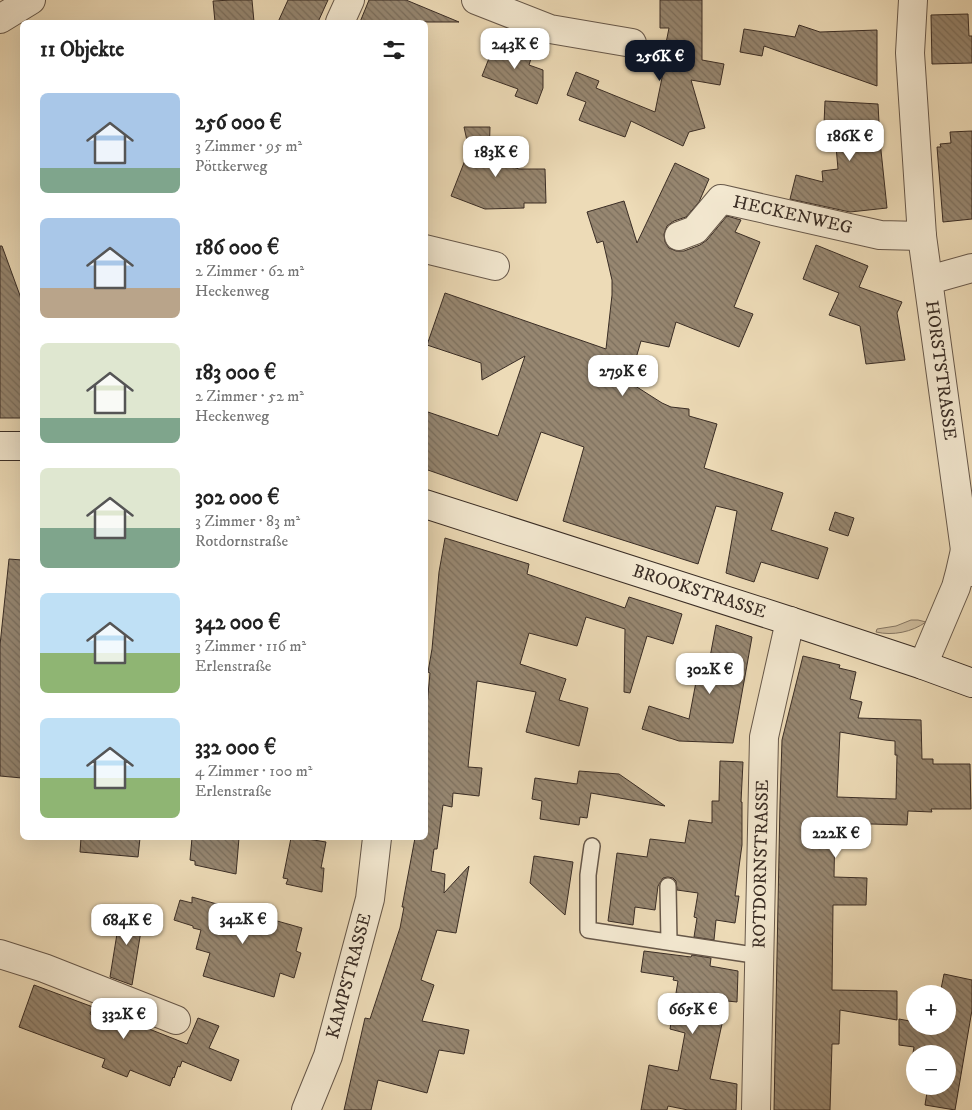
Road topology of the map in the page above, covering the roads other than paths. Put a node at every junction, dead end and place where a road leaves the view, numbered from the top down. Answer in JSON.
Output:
{"nodes":[{"id":1,"x":31,"y":0,"type":"edge"},
{"id":2,"x":350,"y":0,"type":"edge"},
{"id":3,"x":476,"y":0,"type":"edge"},
{"id":4,"x":913,"y":0,"type":"edge"},
{"id":5,"x":0,"y":19,"type":"edge"},
{"id":6,"x":341,"y":20,"type":"edge"},
{"id":7,"x":632,"y":43,"type":"dead end"},
{"id":8,"x":680,"y":236,"type":"dead end"},
{"id":9,"x":922,"y":236,"type":"junction"},
{"id":10,"x":428,"y":250,"type":"edge"},
{"id":11,"x":495,"y":266,"type":"dead end"},
{"id":12,"x":972,"y":268,"type":"edge"},
{"id":13,"x":929,"y":280,"type":"junction"},
{"id":14,"x":0,"y":446,"type":"edge"},
{"id":15,"x":20,"y":446,"type":"edge"},
{"id":16,"x":961,"y":452,"type":"edge"},
{"id":17,"x":428,"y":505,"type":"edge"},
{"id":18,"x":968,"y":561,"type":"edge"},
{"id":19,"x":790,"y":621,"type":"junction"},
{"id":20,"x":923,"y":665,"type":"junction"},
{"id":21,"x":972,"y":683,"type":"edge"},
{"id":22,"x":377,"y":840,"type":"edge"},
{"id":23,"x":592,"y":846,"type":"dead end"},
{"id":24,"x":668,"y":886,"type":"dead end"},
{"id":25,"x":669,"y":942,"type":"junction"},
{"id":26,"x":0,"y":954,"type":"edge"},
{"id":27,"x":760,"y":956,"type":"junction"},
{"id":28,"x":176,"y":1020,"type":"dead end"},
{"id":29,"x":306,"y":1110,"type":"edge"},
{"id":30,"x":756,"y":1110,"type":"edge"}],
"edges":[{"from":1,"to":5,"type":"street"},
{"from":2,"to":6,"type":"street"},
{"from":3,"to":7,"type":"street"},
{"from":4,"to":9,"type":"street","name":"HORSTSTRASSE"},
{"from":8,"to":9,"type":"street","name":"HECKENWEG"},
{"from":9,"to":13,"type":"street","name":"HORSTSTRASSE"},
{"from":10,"to":11,"type":"street"},
{"from":12,"to":13,"type":"street","name":"HORSTSTRASSE"},
{"from":13,"to":16,"type":"street","name":"HORSTSTRASSE"},
{"from":14,"to":15,"type":"street"},
{"from":16,"to":18,"type":"street","name":"HORSTSTRASSE"},
{"from":17,"to":19,"type":"street","name":"BROOKSTRASSE"},
{"from":18,"to":20,"type":"street","name":"HORSTSTRASSE"},
{"from":19,"to":20,"type":"street","name":"BROOKSTRASSE"},
{"from":19,"to":27,"type":"street","name":"ROTDORNSTRASSE"},
{"from":20,"to":21,"type":"street","name":"BROOKSTRASSE"},
{"from":22,"to":29,"type":"street","name":"KAMPSTRASSE"},
{"from":23,"to":25,"type":"lane"},
{"from":24,"to":25,"type":"lane"},
{"from":25,"to":27,"type":"lane"},
{"from":26,"to":28,"type":"street"},
{"from":27,"to":30,"type":"street","name":"ROTDORNSTRASSE"}]}
